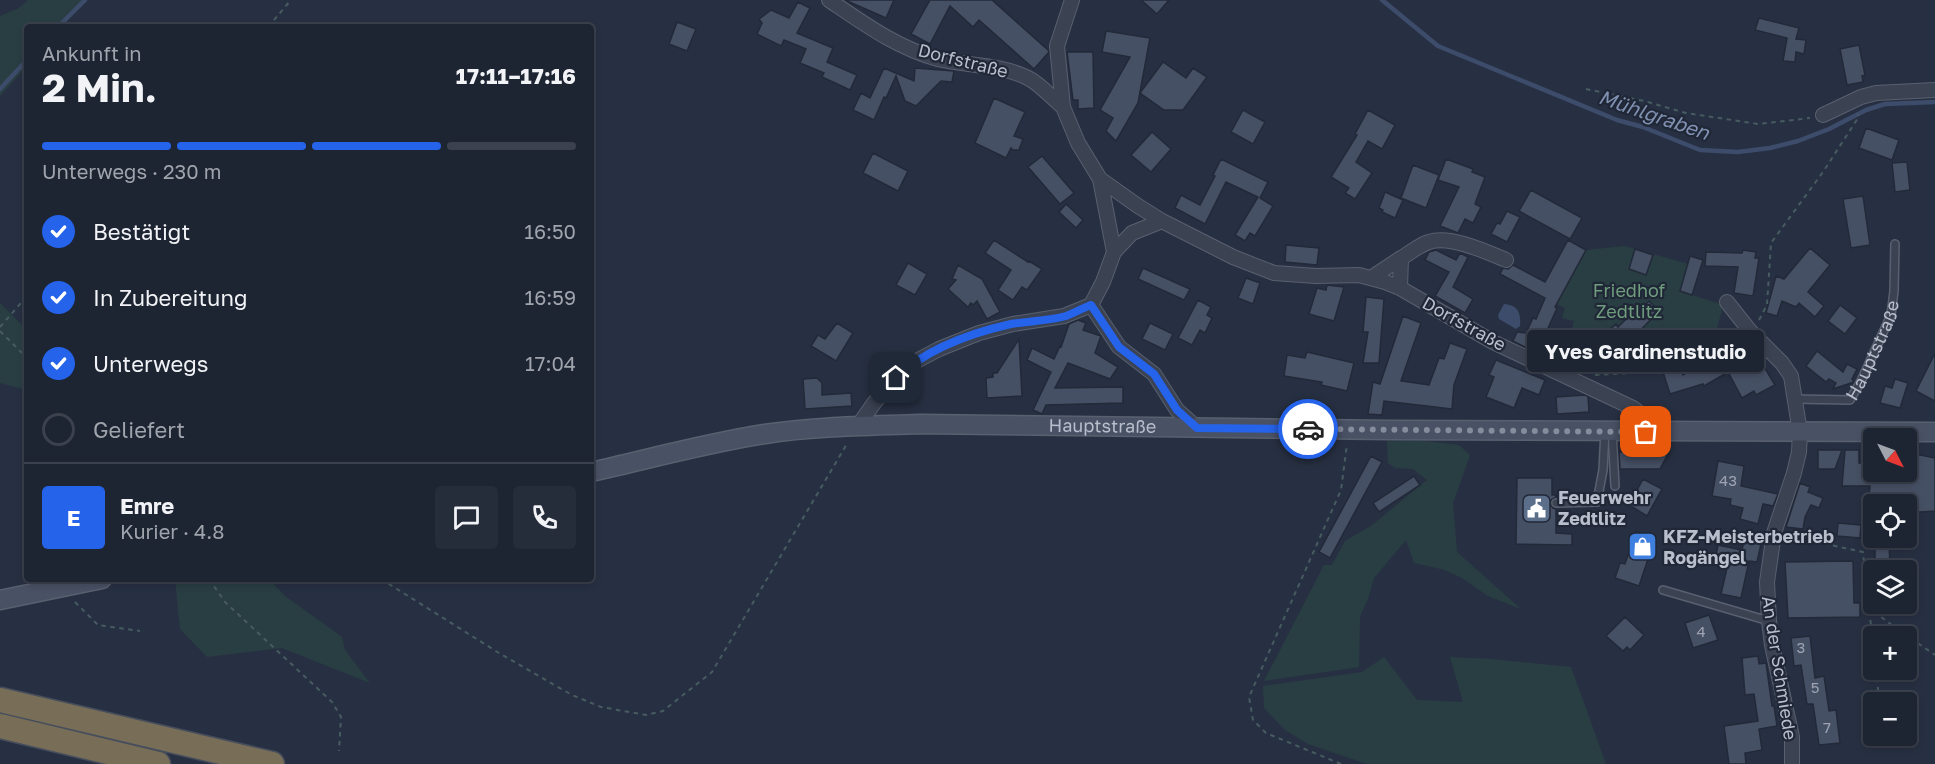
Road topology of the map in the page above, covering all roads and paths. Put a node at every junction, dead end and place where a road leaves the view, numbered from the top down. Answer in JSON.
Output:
{"nodes":[{"id":1,"x":291,"y":0,"type":"edge"},
{"id":2,"x":829,"y":0,"type":"edge"},
{"id":3,"x":1072,"y":0,"type":"edge"},
{"id":4,"x":271,"y":24,"type":"edge"},
{"id":5,"x":1586,"y":89,"type":"dead end"},
{"id":6,"x":1935,"y":90,"type":"edge"},
{"id":7,"x":1854,"y":106,"type":"dead end"},
{"id":8,"x":1063,"y":107,"type":"junction"},
{"id":9,"x":1823,"y":115,"type":"joint"},
{"id":10,"x":1100,"y":179,"type":"junction"},
{"id":11,"x":1162,"y":221,"type":"junction"},
{"id":12,"x":1895,"y":244,"type":"dead end"},
{"id":13,"x":1114,"y":252,"type":"junction"},
{"id":14,"x":1401,"y":258,"type":"junction"},
{"id":15,"x":1506,"y":260,"type":"dead end"},
{"id":16,"x":1371,"y":278,"type":"junction"},
{"id":17,"x":1400,"y":288,"type":"junction"},
{"id":18,"x":24,"y":299,"type":"edge"},
{"id":19,"x":1727,"y":302,"type":"dead end"},
{"id":20,"x":1091,"y":305,"type":"junction"},
{"id":21,"x":0,"y":327,"type":"edge"},
{"id":22,"x":1750,"y":330,"type":"junction"},
{"id":23,"x":0,"y":331,"type":"edge"},
{"id":24,"x":24,"y":355,"type":"edge"},
{"id":25,"x":1586,"y":385,"type":"junction"},
{"id":26,"x":1794,"y":399,"type":"junction"},
{"id":27,"x":858,"y":426,"type":"junction"},
{"id":28,"x":1197,"y":428,"type":"junction"},
{"id":29,"x":1349,"y":429,"type":"junction"},
{"id":30,"x":1608,"y":431,"type":"junction"},
{"id":31,"x":1646,"y":432,"type":"junction"},
{"id":32,"x":1800,"y":432,"type":"junction"},
{"id":33,"x":1935,"y":432,"type":"edge"},
{"id":34,"x":594,"y":471,"type":"edge"},
{"id":35,"x":1615,"y":486,"type":"dead end"},
{"id":36,"x":1556,"y":503,"type":"dead end"},
{"id":37,"x":1774,"y":533,"type":"junction"},
{"id":38,"x":1864,"y":560,"type":"edge"},
{"id":39,"x":88,"y":582,"type":"edge"},
{"id":40,"x":211,"y":582,"type":"edge"},
{"id":41,"x":386,"y":582,"type":"edge"},
{"id":42,"x":60,"y":588,"type":"junction"},
{"id":43,"x":1663,"y":590,"type":"dead end"},
{"id":44,"x":0,"y":600,"type":"edge"},
{"id":45,"x":1877,"y":614,"type":"edge"},
{"id":46,"x":1769,"y":621,"type":"junction"},
{"id":47,"x":140,"y":631,"type":"dead end"},
{"id":48,"x":1935,"y":655,"type":"edge"},
{"id":49,"x":2,"y":700,"type":"edge"},
{"id":50,"x":0,"y":726,"type":"edge"},
{"id":51,"x":339,"y":751,"type":"dead end"},
{"id":52,"x":158,"y":764,"type":"edge"},
{"id":53,"x":272,"y":764,"type":"edge"},
{"id":54,"x":1341,"y":764,"type":"edge"},
{"id":55,"x":1792,"y":764,"type":"edge"}],
"edges":[{"from":1,"to":4,"type":"path"},
{"from":2,"to":8,"type":"street","name":"Dorfstraße"},
{"from":3,"to":8,"type":"street","name":"Dorfstraße"},
{"from":5,"to":9,"type":"path"},
{"from":6,"to":9,"type":"street"},
{"from":7,"to":22,"type":"path"},
{"from":8,"to":10,"type":"street","name":"Dorfstraße"},
{"from":10,"to":11,"type":"street","name":"Dorfstraße"},
{"from":10,"to":13,"type":"street","name":"Dorfstraße"},
{"from":11,"to":13,"type":"street"},
{"from":11,"to":16,"type":"street","name":"Dorfstraße"},
{"from":12,"to":26,"type":"lane","name":"Hauptstraße"},
{"from":13,"to":20,"type":"street"},
{"from":14,"to":15,"type":"street"},
{"from":14,"to":16,"type":"street"},
{"from":14,"to":17,"type":"street"},
{"from":16,"to":17,"type":"street","name":"Dorfstraße"},
{"from":17,"to":25,"type":"street","name":"Dorfstraße"},
{"from":18,"to":21,"type":"path"},
{"from":19,"to":22,"type":"street"},
{"from":20,"to":27,"type":"street"},
{"from":20,"to":28,"type":"street"},
{"from":22,"to":25,"type":"path"},
{"from":22,"to":26,"type":"street"},
{"from":23,"to":24,"type":"path"},
{"from":25,"to":31,"type":"street","name":"Dorfstraße"},
{"from":26,"to":32,"type":"street"},
{"from":27,"to":28,"type":"main road","name":"Hauptstraße"},
{"from":27,"to":34,"type":"main road","name":"Hauptstraße"},
{"from":27,"to":41,"type":"path"},
{"from":28,"to":29,"type":"main road","name":"Hauptstraße"},
{"from":29,"to":30,"type":"main road","name":"Hauptstraße"},
{"from":29,"to":54,"type":"path"},
{"from":30,"to":31,"type":"main road","name":"Hauptstraße"},
{"from":30,"to":35,"type":"lane"},
{"from":30,"to":36,"type":"lane"},
{"from":31,"to":32,"type":"main road","name":"Hauptstraße"},
{"from":32,"to":33,"type":"main road","name":"Hauptstraße"},
{"from":32,"to":37,"type":"street","name":"An der Schmiede"},
{"from":37,"to":38,"type":"path"},
{"from":37,"to":46,"type":"street","name":"An der Schmiede"},
{"from":39,"to":42,"type":"main road"},
{"from":40,"to":51,"type":"path"},
{"from":42,"to":44,"type":"main road"},
{"from":42,"to":47,"type":"path"},
{"from":43,"to":46,"type":"lane"},
{"from":45,"to":48,"type":"path"},
{"from":46,"to":55,"type":"street","name":"An der Schmiede"},
{"from":49,"to":53,"type":"highway"},
{"from":50,"to":52,"type":"highway"}]}
